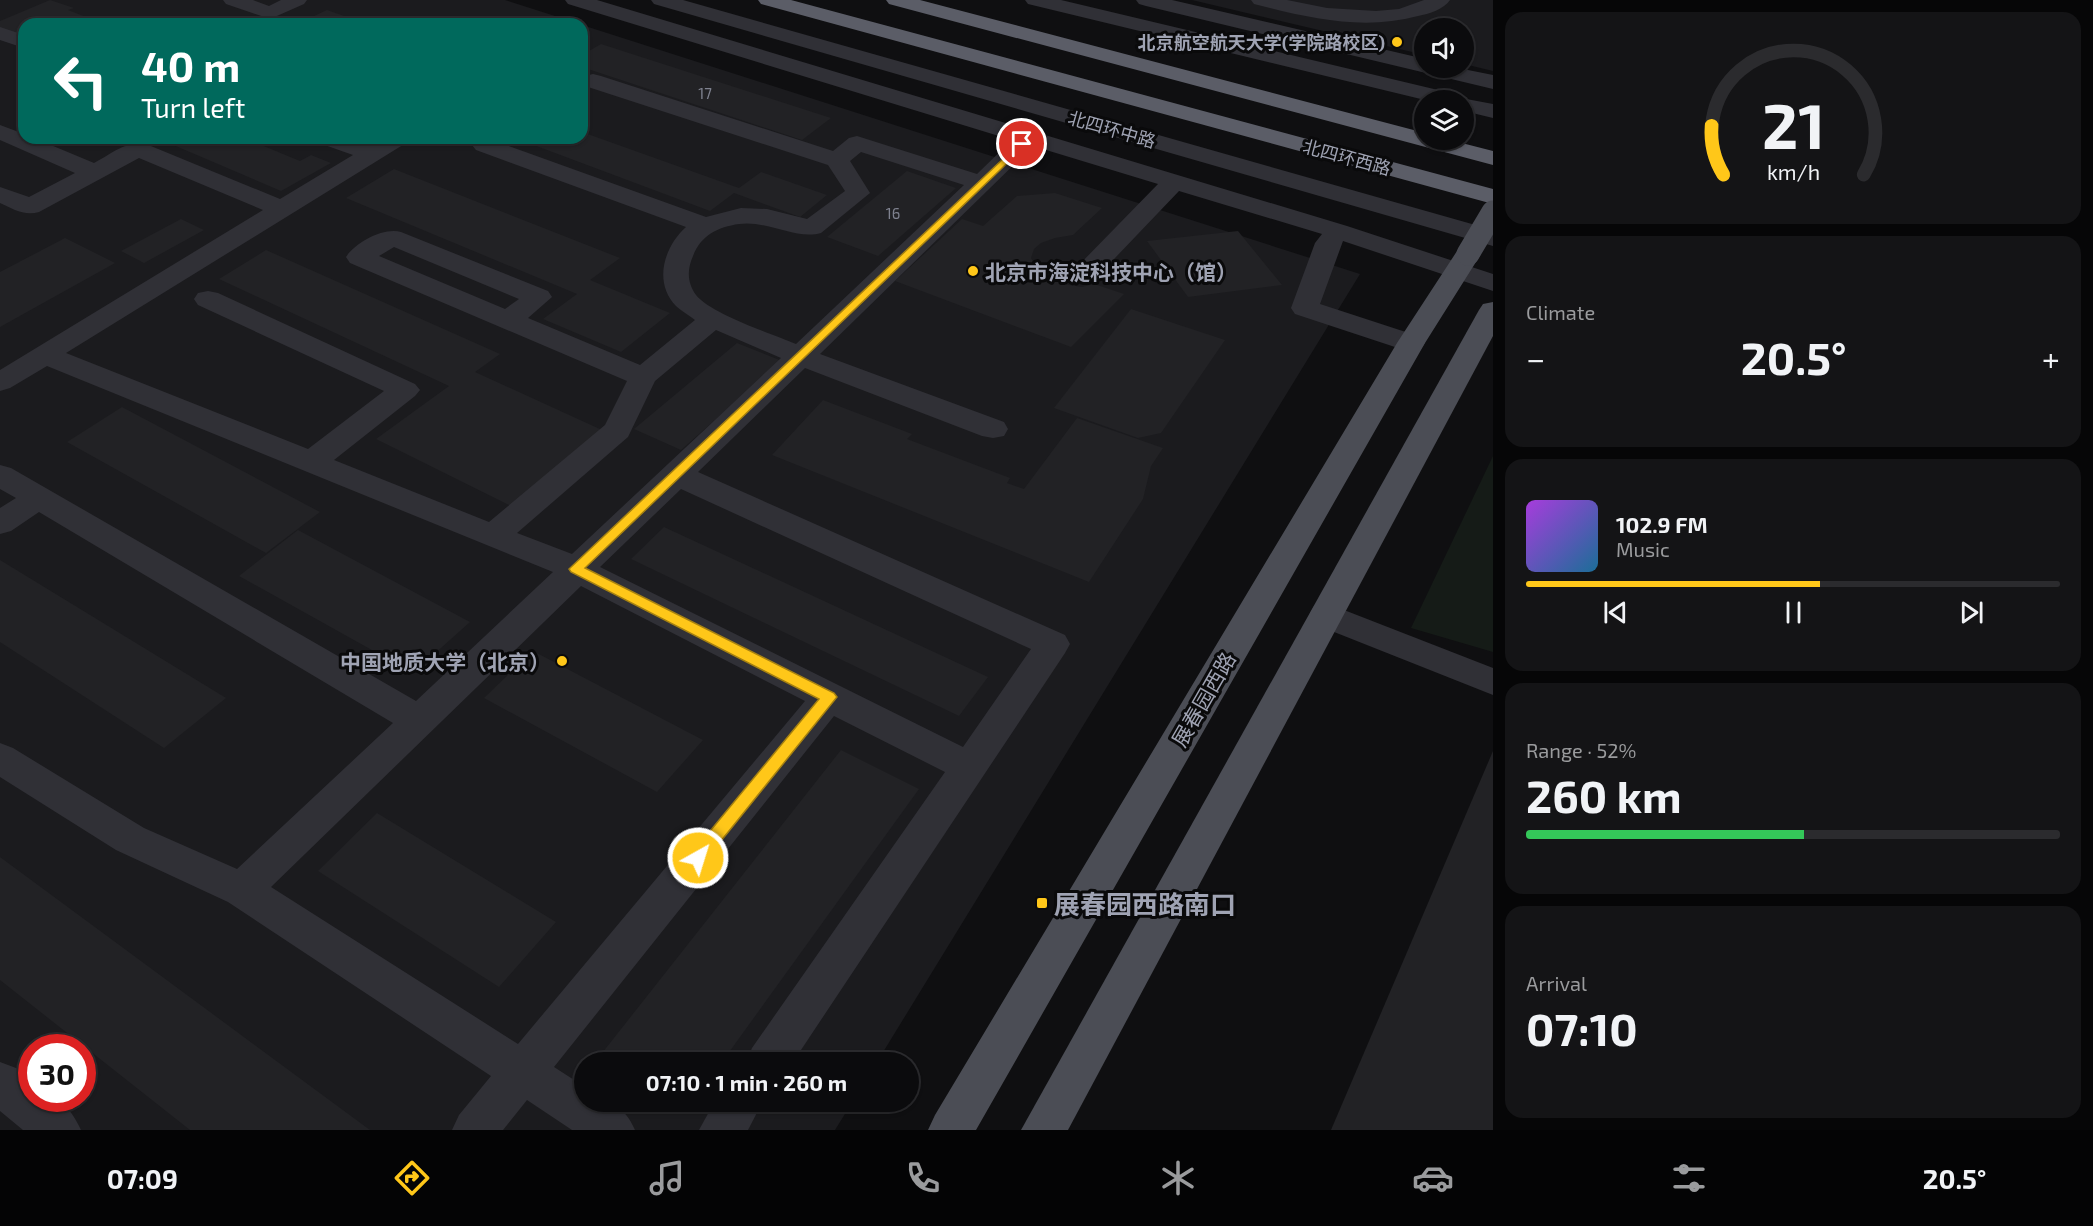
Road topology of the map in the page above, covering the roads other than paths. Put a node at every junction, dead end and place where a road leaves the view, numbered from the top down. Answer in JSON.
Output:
{"nodes":[{"id":1,"x":233,"y":0,"type":"edge"},
{"id":2,"x":297,"y":0,"type":"edge"},
{"id":3,"x":575,"y":0,"type":"edge"},
{"id":4,"x":661,"y":0,"type":"edge"},
{"id":5,"x":768,"y":0,"type":"edge"},
{"id":6,"x":896,"y":0,"type":"edge"},
{"id":7,"x":1035,"y":0,"type":"edge"},
{"id":8,"x":1146,"y":0,"type":"edge"},
{"id":9,"x":1261,"y":0,"type":"edge"},
{"id":10,"x":1440,"y":0,"type":"edge"},
{"id":11,"x":606,"y":9,"type":"junction"},
{"id":12,"x":588,"y":22,"type":"edge"},
{"id":13,"x":0,"y":33,"type":"edge"},
{"id":14,"x":18,"y":40,"type":"edge"},
{"id":15,"x":1414,"y":63,"type":"edge"},
{"id":16,"x":1474,"y":78,"type":"edge"},
{"id":17,"x":593,"y":81,"type":"dead end"},
{"id":18,"x":1493,"y":82,"type":"edge"},
{"id":19,"x":1414,"y":91,"type":"edge"},
{"id":20,"x":1474,"y":106,"type":"edge"},
{"id":21,"x":1493,"y":111,"type":"edge"},
{"id":22,"x":1201,"y":117,"type":"joint"},
{"id":23,"x":0,"y":132,"type":"edge"},
{"id":24,"x":1028,"y":138,"type":"junction"},
{"id":25,"x":18,"y":140,"type":"edge"},
{"id":26,"x":28,"y":144,"type":"edge"},
{"id":27,"x":344,"y":144,"type":"edge"},
{"id":28,"x":388,"y":144,"type":"edge"},
{"id":29,"x":484,"y":145,"type":"dead end"},
{"id":30,"x":372,"y":154,"type":"junction"},
{"id":31,"x":1493,"y":158,"type":"edge"},
{"id":32,"x":837,"y":160,"type":"junction"},
{"id":33,"x":94,"y":172,"type":"junction"},
{"id":34,"x":1174,"y":182,"type":"junction"},
{"id":35,"x":981,"y":183,"type":"junction"},
{"id":36,"x":0,"y":194,"type":"edge"},
{"id":37,"x":1493,"y":197,"type":"edge"},
{"id":38,"x":282,"y":210,"type":"junction"},
{"id":39,"x":1493,"y":212,"type":"edge"},
{"id":40,"x":704,"y":225,"type":"junction"},
{"id":41,"x":1338,"y":231,"type":"junction"},
{"id":42,"x":1493,"y":238,"type":"edge"},
{"id":43,"x":1463,"y":262,"type":"junction"},
{"id":44,"x":1085,"y":274,"type":"dead end"},
{"id":45,"x":1493,"y":283,"type":"edge"},
{"id":46,"x":208,"y":299,"type":"dead end"},
{"id":47,"x":1493,"y":310,"type":"edge"},
{"id":48,"x":713,"y":319,"type":"junction"},
{"id":49,"x":508,"y":320,"type":"junction"},
{"id":50,"x":1411,"y":344,"type":"junction"},
{"id":51,"x":45,"y":355,"type":"junction"},
{"id":52,"x":800,"y":356,"type":"junction"},
{"id":53,"x":643,"y":377,"type":"junction"},
{"id":54,"x":0,"y":382,"type":"edge"},
{"id":55,"x":993,"y":429,"type":"dead end"},
{"id":56,"x":311,"y":462,"type":"junction"},
{"id":57,"x":675,"y":474,"type":"junction"},
{"id":58,"x":0,"y":475,"type":"edge"},
{"id":59,"x":38,"y":498,"type":"junction"},
{"id":60,"x":0,"y":524,"type":"edge"},
{"id":61,"x":493,"y":536,"type":"junction"},
{"id":62,"x":576,"y":569,"type":"junction"},
{"id":63,"x":1326,"y":615,"type":"junction"},
{"id":64,"x":1493,"y":682,"type":"edge"},
{"id":65,"x":829,"y":697,"type":"junction"},
{"id":66,"x":418,"y":720,"type":"junction"},
{"id":67,"x":0,"y":758,"type":"edge"},
{"id":68,"x":969,"y":767,"type":"junction"},
{"id":69,"x":242,"y":890,"type":"junction"},
{"id":70,"x":775,"y":1052,"type":"edge"},
{"id":71,"x":523,"y":1072,"type":"junction"},
{"id":72,"x":0,"y":1083,"type":"edge"},
{"id":73,"x":734,"y":1112,"type":"edge"},
{"id":74,"x":58,"y":1130,"type":"edge"},
{"id":75,"x":475,"y":1130,"type":"edge"},
{"id":76,"x":612,"y":1130,"type":"edge"},
{"id":77,"x":722,"y":1130,"type":"edge"},
{"id":78,"x":951,"y":1130,"type":"edge"},
{"id":79,"x":1044,"y":1130,"type":"edge"}],
"edges":[{"from":1,"to":2,"type":"street"},
{"from":3,"to":11,"type":"street"},
{"from":4,"to":42,"type":"street","name":"北四环中路"},
{"from":5,"to":22,"type":"highway","name":"北四环中路"},
{"from":6,"to":31,"type":"highway","name":"北四环西路"},
{"from":7,"to":19,"type":"street"},
{"from":8,"to":15,"type":"street"},
{"from":9,"to":10,"type":"street"},
{"from":11,"to":12,"type":"street"},
{"from":11,"to":24,"type":"street"},
{"from":13,"to":14,"type":"street"},
{"from":16,"to":18,"type":"street"},
{"from":17,"to":32,"type":"street"},
{"from":20,"to":21,"type":"street"},
{"from":22,"to":37,"type":"highway","name":"北四环西路"},
{"from":23,"to":25,"type":"street"},
{"from":24,"to":34,"type":"street"},
{"from":24,"to":35,"type":"street"},
{"from":26,"to":33,"type":"street"},
{"from":27,"to":30,"type":"street"},
{"from":28,"to":30,"type":"street"},
{"from":29,"to":40,"type":"street"},
{"from":30,"to":38,"type":"street"},
{"from":32,"to":35,"type":"street"},
{"from":32,"to":40,"type":"street"},
{"from":33,"to":36,"type":"street"},
{"from":33,"to":38,"type":"street"},
{"from":34,"to":41,"type":"street"},
{"from":34,"to":44,"type":"street"},
{"from":35,"to":52,"type":"street"},
{"from":38,"to":51,"type":"street"},
{"from":39,"to":43,"type":"main road","name":"展春园西路","bridge":true},
{"from":40,"to":48,"type":"street"},
{"from":41,"to":43,"type":"street"},
{"from":41,"to":50,"type":"street"},
{"from":43,"to":45,"type":"street"},
{"from":43,"to":50,"type":"main road","name":"展春园西路"},
{"from":46,"to":56,"type":"street"},
{"from":47,"to":63,"type":"main road"},
{"from":48,"to":52,"type":"street"},
{"from":48,"to":53,"type":"street"},
{"from":49,"to":49,"type":"street"},
{"from":49,"to":53,"type":"street"},
{"from":50,"to":78,"type":"main road","name":"展春园西路"},
{"from":51,"to":54,"type":"street"},
{"from":51,"to":56,"type":"street"},
{"from":52,"to":55,"type":"street"},
{"from":52,"to":57,"type":"street"},
{"from":53,"to":61,"type":"street"},
{"from":56,"to":61,"type":"street"},
{"from":57,"to":62,"type":"street"},
{"from":57,"to":68,"type":"street"},
{"from":58,"to":59,"type":"street"},
{"from":59,"to":60,"type":"street"},
{"from":59,"to":66,"type":"street"},
{"from":61,"to":62,"type":"street"},
{"from":62,"to":65,"type":"street"},
{"from":62,"to":66,"type":"street"},
{"from":63,"to":64,"type":"street"},
{"from":63,"to":79,"type":"main road"},
{"from":65,"to":68,"type":"street"},
{"from":65,"to":71,"type":"street"},
{"from":66,"to":69,"type":"street"},
{"from":67,"to":69,"type":"street"},
{"from":68,"to":70,"type":"street"},
{"from":69,"to":71,"type":"street"},
{"from":71,"to":75,"type":"street"},
{"from":71,"to":76,"type":"street"},
{"from":72,"to":74,"type":"street"},
{"from":73,"to":77,"type":"street"}]}
